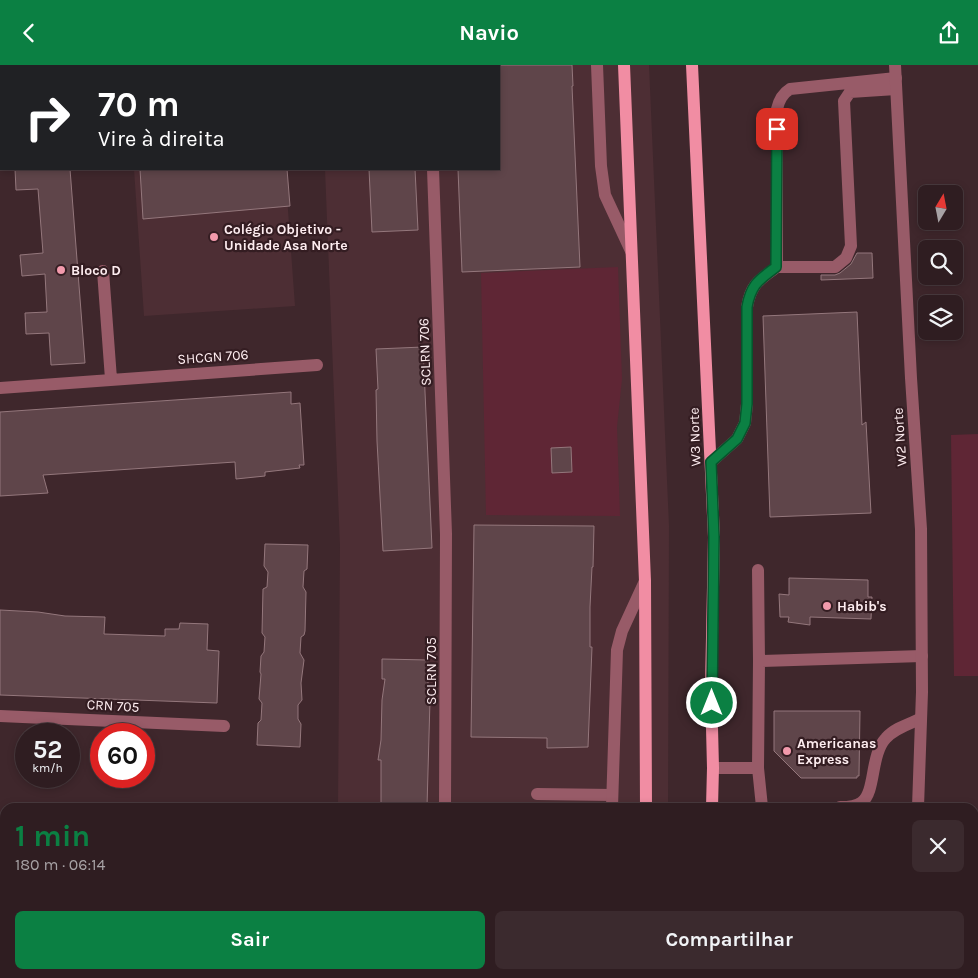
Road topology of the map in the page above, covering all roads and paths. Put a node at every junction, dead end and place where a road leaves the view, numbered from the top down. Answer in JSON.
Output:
{"nodes":[{"id":1,"x":597,"y":65,"type":"edge"},
{"id":2,"x":624,"y":65,"type":"edge"},
{"id":3,"x":692,"y":65,"type":"edge"},
{"id":4,"x":896,"y":77,"type":"edge"},
{"id":5,"x":433,"y":170,"type":"edge"},
{"id":6,"x":631,"y":252,"type":"junction"},
{"id":7,"x":776,"y":267,"type":"junction"},
{"id":8,"x":103,"y":271,"type":"dead end"},
{"id":9,"x":317,"y":365,"type":"dead end"},
{"id":10,"x":111,"y":379,"type":"junction"},
{"id":11,"x":0,"y":387,"type":"edge"},
{"id":12,"x":711,"y":462,"type":"junction"},
{"id":13,"x":446,"y":534,"type":"joint"},
{"id":14,"x":758,"y":570,"type":"dead end"},
{"id":15,"x":645,"y":581,"type":"junction"},
{"id":16,"x":922,"y":656,"type":"junction"},
{"id":17,"x":759,"y":661,"type":"junction"},
{"id":18,"x":0,"y":716,"type":"edge"},
{"id":19,"x":920,"y":719,"type":"junction"},
{"id":20,"x":224,"y":726,"type":"dead end"},
{"id":21,"x":713,"y":767,"type":"junction"},
{"id":22,"x":758,"y":767,"type":"junction"},
{"id":23,"x":537,"y":794,"type":"dead end"},
{"id":24,"x":612,"y":801,"type":"edge"},
{"id":25,"x":445,"y":803,"type":"edge"},
{"id":26,"x":646,"y":803,"type":"edge"},
{"id":27,"x":712,"y":803,"type":"edge"},
{"id":28,"x":762,"y":803,"type":"edge"},
{"id":29,"x":861,"y":803,"type":"edge"},
{"id":30,"x":918,"y":803,"type":"edge"}],
"edges":[{"from":1,"to":6,"type":"street"},
{"from":2,"to":6,"type":"main road"},
{"from":3,"to":12,"type":"main road","name":"W3 Norte"},
{"from":4,"to":7,"type":"street"},
{"from":4,"to":7,"type":"street"},
{"from":4,"to":16,"type":"street","name":"W2 Norte"},
{"from":5,"to":13,"type":"street","name":"SCLRN 706"},
{"from":6,"to":15,"type":"main road"},
{"from":7,"to":12,"type":"street"},
{"from":8,"to":10,"type":"street"},
{"from":9,"to":10,"type":"street","name":"SHCGN 706"},
{"from":10,"to":11,"type":"street","name":"SHCGN 706"},
{"from":12,"to":21,"type":"main road","name":"W3 Norte"},
{"from":13,"to":25,"type":"street","name":"SCLRN 705"},
{"from":14,"to":17,"type":"street"},
{"from":15,"to":24,"type":"street"},
{"from":15,"to":26,"type":"main road"},
{"from":16,"to":17,"type":"street"},
{"from":16,"to":19,"type":"street","name":"W2 Norte"},
{"from":17,"to":22,"type":"street"},
{"from":18,"to":20,"type":"street","name":"CRN 705"},
{"from":19,"to":29,"type":"street"},
{"from":19,"to":30,"type":"street","name":"W2 Norte"},
{"from":21,"to":22,"type":"street"},
{"from":21,"to":27,"type":"main road","name":"W3 Norte"},
{"from":22,"to":28,"type":"street"},
{"from":23,"to":24,"type":"street"}]}
